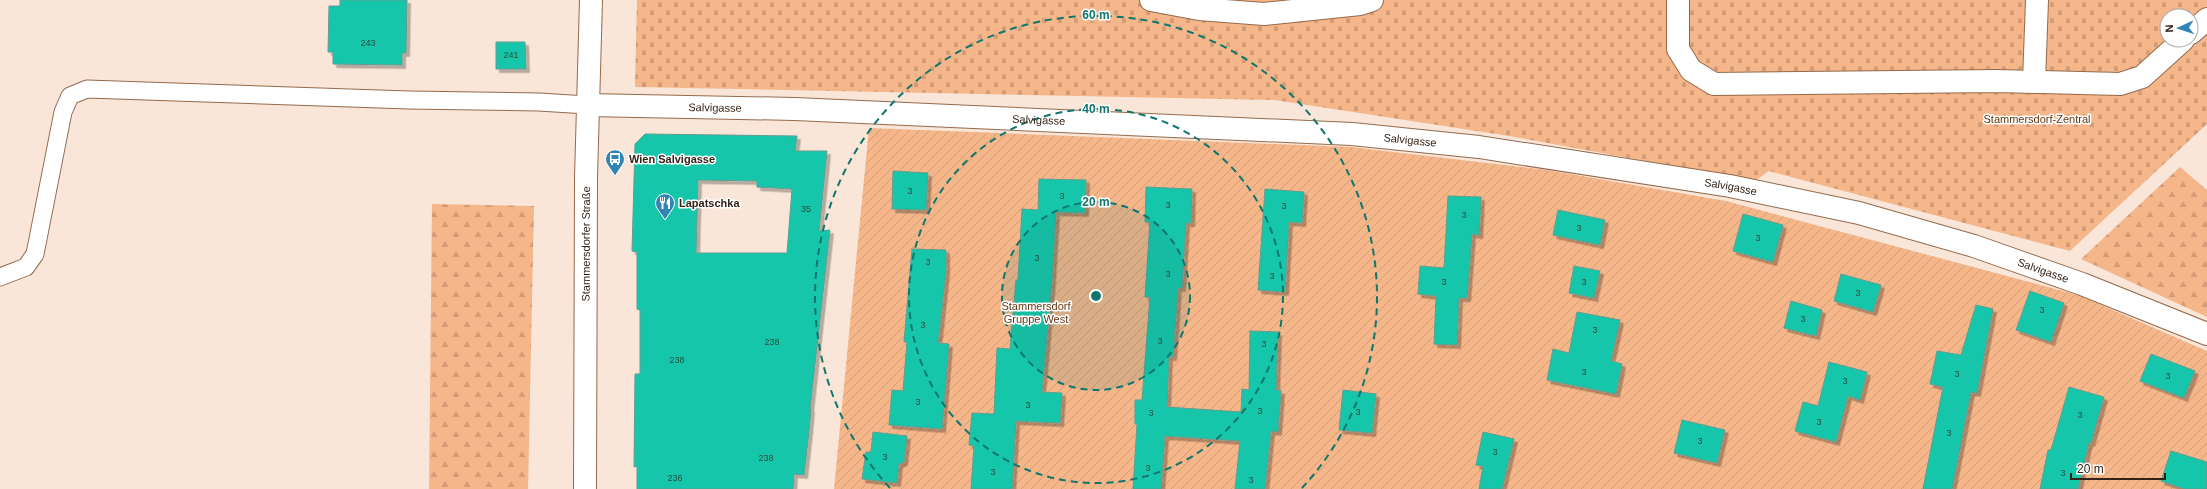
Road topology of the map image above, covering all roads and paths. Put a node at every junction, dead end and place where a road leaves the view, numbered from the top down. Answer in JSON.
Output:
{"nodes":[{"id":1,"x":591,"y":0,"type":"edge"},
{"id":2,"x":1151,"y":0,"type":"edge"},
{"id":3,"x":1372,"y":0,"type":"edge"},
{"id":4,"x":1678,"y":0,"type":"edge"},
{"id":5,"x":2037,"y":0,"type":"edge"},
{"id":6,"x":1264,"y":7,"type":"edge"},
{"id":7,"x":2207,"y":19,"type":"edge"},
{"id":8,"x":2199,"y":26,"type":"edge"},
{"id":9,"x":2174,"y":48,"type":"edge"},
{"id":10,"x":2034,"y":82,"type":"junction"},
{"id":11,"x":587,"y":105,"type":"junction"},
{"id":12,"x":0,"y":277,"type":"edge"},
{"id":13,"x":2207,"y":334,"type":"edge"},
{"id":14,"x":585,"y":489,"type":"edge"}],
"edges":[{"from":1,"to":11,"type":"street","name":"Stammersdorfer Straße"},
{"from":2,"to":6,"type":"street"},
{"from":3,"to":6,"type":"street"},
{"from":4,"to":10,"type":"street"},
{"from":5,"to":10,"type":"street"},
{"from":7,"to":8,"type":"street"},
{"from":9,"to":10,"type":"street"},
{"from":11,"to":12,"type":"lane"},
{"from":11,"to":13,"type":"street","name":"Salvigasse"},
{"from":11,"to":14,"type":"street","name":"Stammersdorfer Straße"}]}
